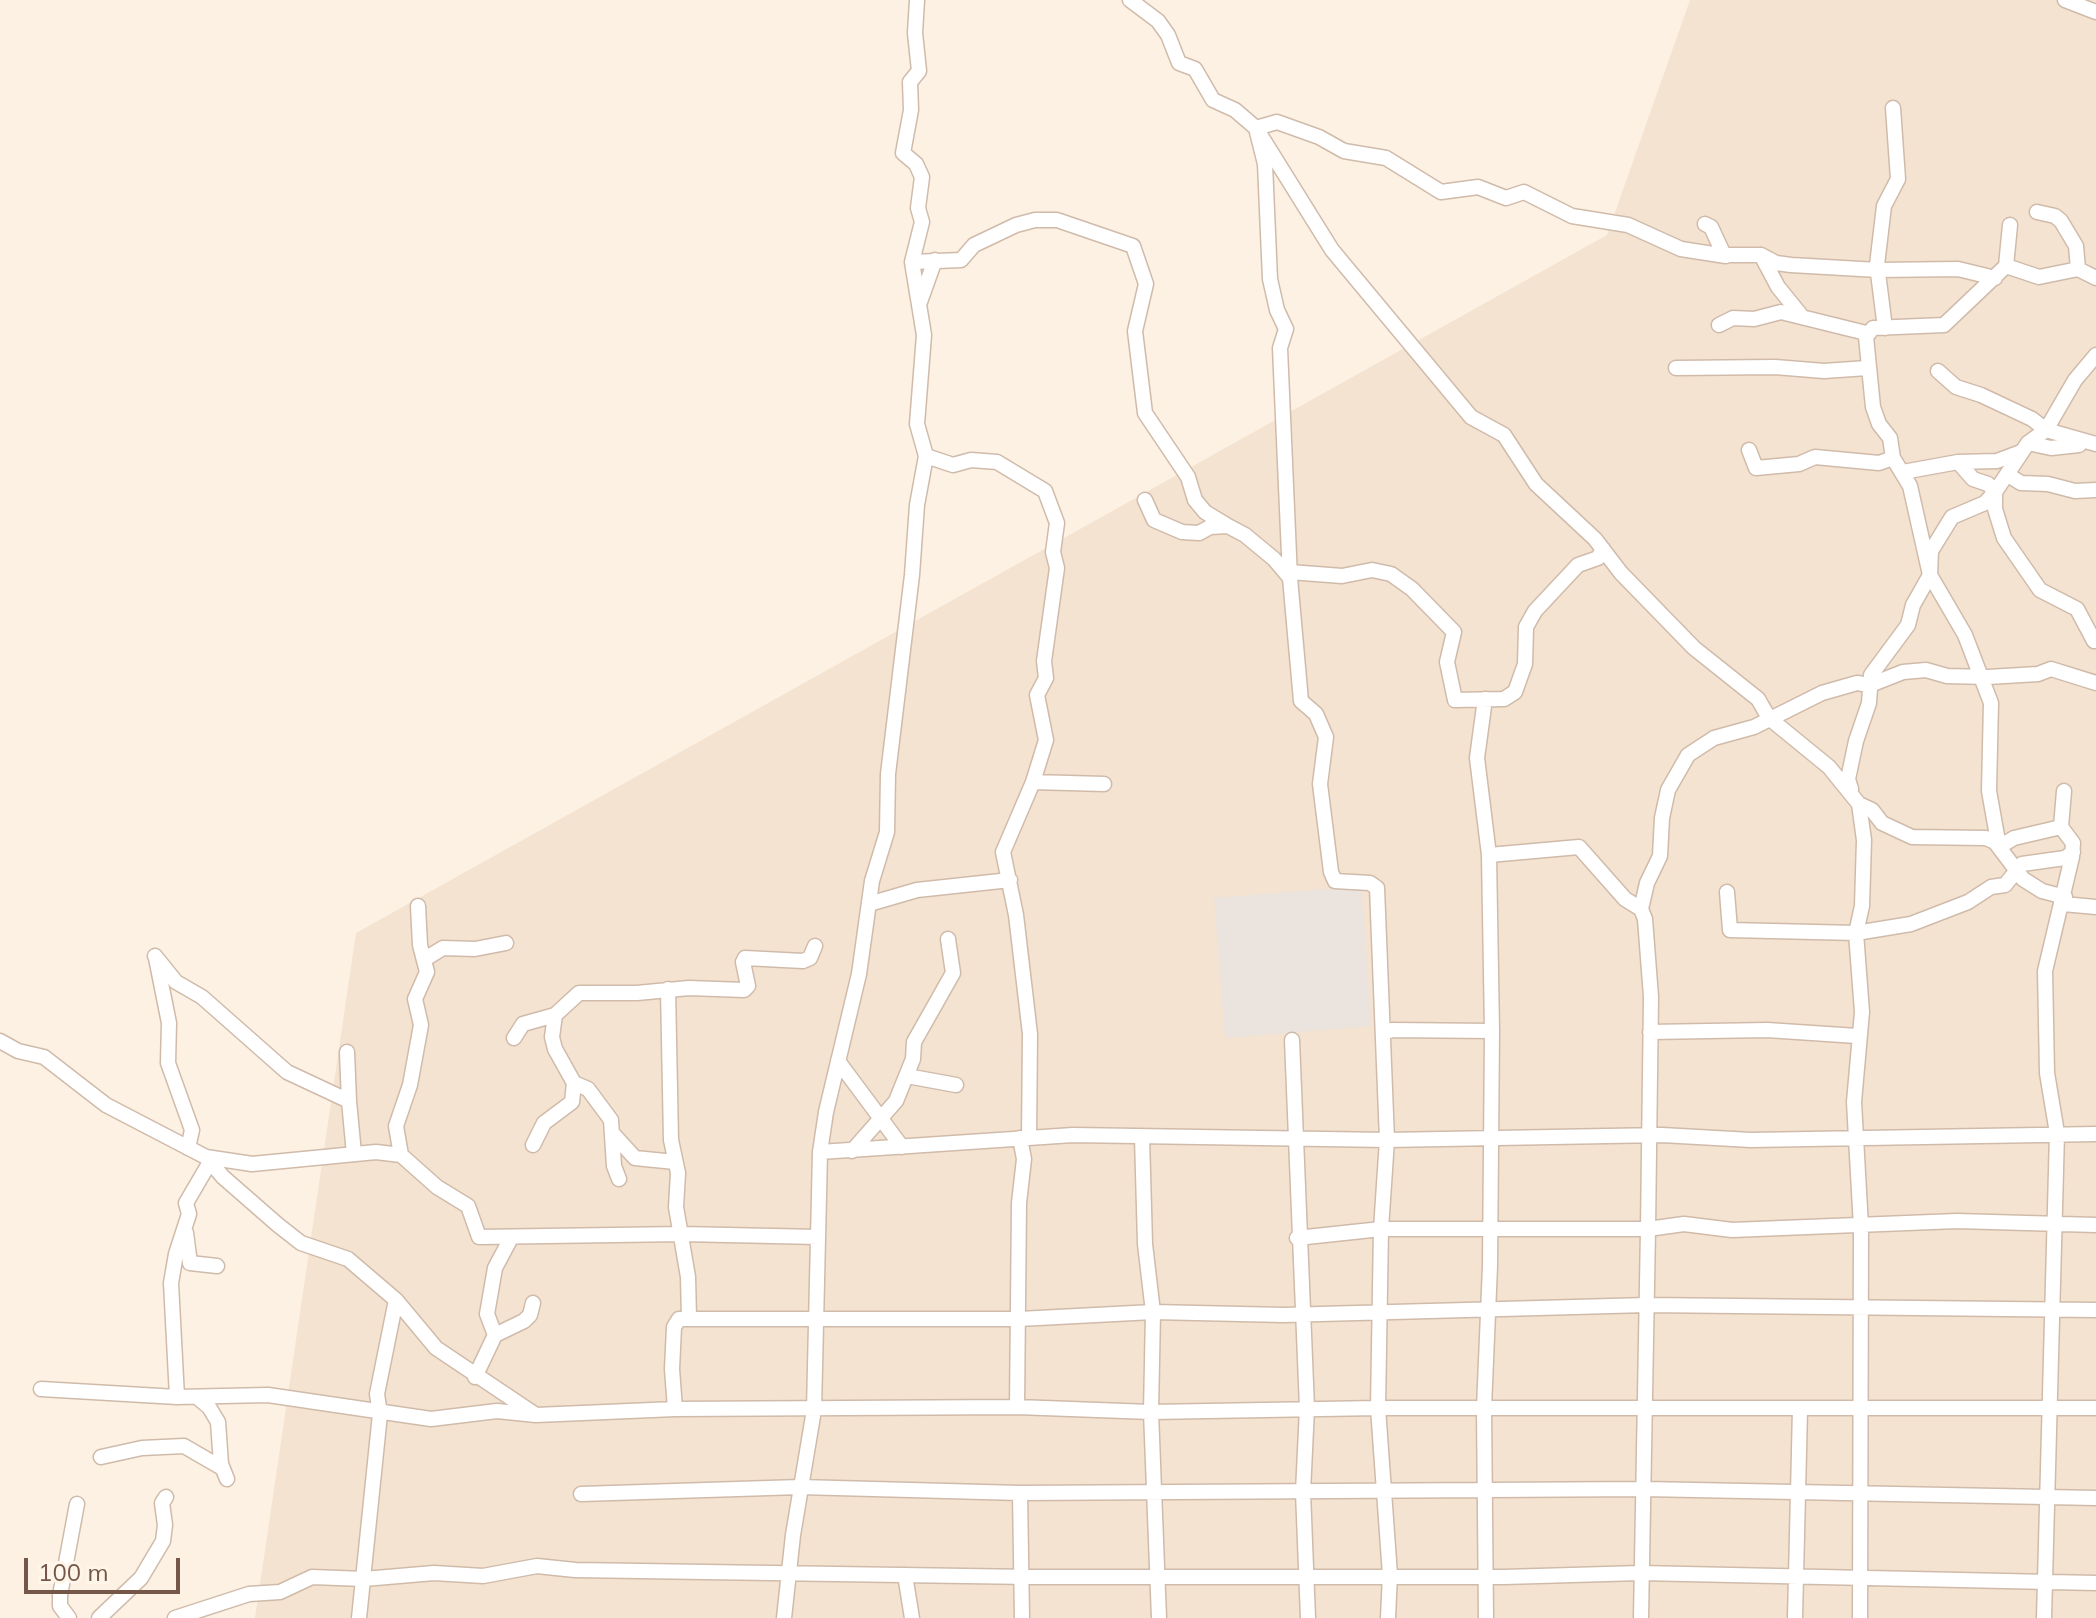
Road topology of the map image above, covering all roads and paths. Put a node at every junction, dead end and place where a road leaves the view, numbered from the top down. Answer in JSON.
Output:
{"nodes":[{"id":1,"x":917,"y":0,"type":"edge"},
{"id":2,"x":1130,"y":0,"type":"edge"},
{"id":3,"x":2065,"y":0,"type":"edge"},
{"id":4,"x":2096,"y":12,"type":"edge"},
{"id":5,"x":1893,"y":108,"type":"dead end"},
{"id":6,"x":1256,"y":128,"type":"junction"},
{"id":7,"x":2037,"y":212,"type":"dead end"},
{"id":8,"x":1705,"y":224,"type":"dead end"},
{"id":9,"x":2010,"y":225,"type":"dead end"},
{"id":10,"x":915,"y":255,"type":"junction"},
{"id":11,"x":1761,"y":255,"type":"junction"},
{"id":12,"x":1726,"y":256,"type":"junction"},
{"id":13,"x":935,"y":260,"type":"junction"},
{"id":14,"x":2006,"y":266,"type":"junction"},
{"id":15,"x":2078,"y":269,"type":"junction"},
{"id":16,"x":1878,"y":270,"type":"junction"},
{"id":17,"x":1995,"y":278,"type":"junction"},
{"id":18,"x":2096,"y":278,"type":"edge"},
{"id":19,"x":920,"y":302,"type":"junction"},
{"id":20,"x":1800,"y":314,"type":"junction"},
{"id":21,"x":1719,"y":325,"type":"dead end"},
{"id":22,"x":1885,"y":328,"type":"junction"},
{"id":23,"x":1866,"y":333,"type":"junction"},
{"id":24,"x":2096,"y":355,"type":"edge"},
{"id":25,"x":1676,"y":368,"type":"dead end"},
{"id":26,"x":1867,"y":368,"type":"junction"},
{"id":27,"x":1938,"y":371,"type":"dead end"},
{"id":28,"x":2046,"y":430,"type":"junction"},
{"id":29,"x":2092,"y":444,"type":"edge"},
{"id":30,"x":2025,"y":447,"type":"junction"},
{"id":31,"x":1749,"y":450,"type":"dead end"},
{"id":32,"x":926,"y":456,"type":"junction"},
{"id":33,"x":1893,"y":458,"type":"junction"},
{"id":34,"x":1958,"y":462,"type":"junction"},
{"id":35,"x":1903,"y":472,"type":"junction"},
{"id":36,"x":2008,"y":475,"type":"junction"},
{"id":37,"x":2096,"y":490,"type":"edge"},
{"id":38,"x":1995,"y":492,"type":"junction"},
{"id":39,"x":1145,"y":500,"type":"dead end"},
{"id":40,"x":1228,"y":526,"type":"junction"},
{"id":41,"x":1603,"y":549,"type":"junction"},
{"id":42,"x":1290,"y":575,"type":"junction"},
{"id":43,"x":1930,"y":575,"type":"junction"},
{"id":44,"x":2094,"y":641,"type":"edge"},
{"id":45,"x":1977,"y":676,"type":"junction"},
{"id":46,"x":1866,"y":681,"type":"junction"},
{"id":47,"x":2096,"y":683,"type":"edge"},
{"id":48,"x":1485,"y":699,"type":"junction"},
{"id":49,"x":1769,"y":718,"type":"junction"},
{"id":50,"x":1033,"y":782,"type":"junction"},
{"id":51,"x":1104,"y":784,"type":"dead end"},
{"id":52,"x":2064,"y":791,"type":"dead end"},
{"id":53,"x":1855,"y":797,"type":"junction"},
{"id":54,"x":2061,"y":827,"type":"junction"},
{"id":55,"x":1999,"y":847,"type":"junction"},
{"id":56,"x":1489,"y":855,"type":"junction"},
{"id":57,"x":2070,"y":856,"type":"junction"},
{"id":58,"x":2014,"y":871,"type":"junction"},
{"id":59,"x":1010,"y":880,"type":"junction"},
{"id":60,"x":1727,"y":892,"type":"dead end"},
{"id":61,"x":2064,"y":901,"type":"junction"},
{"id":62,"x":869,"y":904,"type":"junction"},
{"id":63,"x":418,"y":906,"type":"dead end"},
{"id":64,"x":2096,"y":907,"type":"edge"},
{"id":65,"x":1641,"y":909,"type":"junction"},
{"id":66,"x":1856,"y":933,"type":"junction"},
{"id":67,"x":948,"y":939,"type":"dead end"},
{"id":68,"x":506,"y":943,"type":"dead end"},
{"id":69,"x":815,"y":946,"type":"dead end"},
{"id":70,"x":425,"y":959,"type":"junction"},
{"id":71,"x":668,"y":989,"type":"junction"},
{"id":72,"x":555,"y":1015,"type":"junction"},
{"id":73,"x":1492,"y":1031,"type":"junction"},
{"id":74,"x":1650,"y":1032,"type":"junction"},
{"id":75,"x":1383,"y":1033,"type":"junction"},
{"id":76,"x":1857,"y":1036,"type":"junction"},
{"id":77,"x":514,"y":1038,"type":"dead end"},
{"id":78,"x":1292,"y":1040,"type":"dead end"},
{"id":79,"x":0,"y":1041,"type":"edge"},
{"id":80,"x":347,"y":1052,"type":"dead end"},
{"id":81,"x":838,"y":1061,"type":"junction"},
{"id":82,"x":907,"y":1076,"type":"junction"},
{"id":83,"x":574,"y":1083,"type":"junction"},
{"id":84,"x":956,"y":1085,"type":"dead end"},
{"id":85,"x":349,"y":1101,"type":"junction"},
{"id":86,"x":880,"y":1120,"type":"junction"},
{"id":87,"x":2057,"y":1133,"type":"junction"},
{"id":88,"x":2096,"y":1134,"type":"edge"},
{"id":89,"x":614,"y":1135,"type":"junction"},
{"id":90,"x":1651,"y":1136,"type":"junction"},
{"id":91,"x":1142,"y":1137,"type":"junction"},
{"id":92,"x":1294,"y":1137,"type":"junction"},
{"id":93,"x":1858,"y":1137,"type":"junction"},
{"id":94,"x":1024,"y":1138,"type":"junction"},
{"id":95,"x":1492,"y":1138,"type":"junction"},
{"id":96,"x":1387,"y":1140,"type":"junction"},
{"id":97,"x":533,"y":1145,"type":"dead end"},
{"id":98,"x":902,"y":1147,"type":"junction"},
{"id":99,"x":188,"y":1148,"type":"junction"},
{"id":100,"x":852,"y":1151,"type":"junction"},
{"id":101,"x":820,"y":1152,"type":"junction"},
{"id":102,"x":354,"y":1154,"type":"junction"},
{"id":103,"x":401,"y":1155,"type":"junction"},
{"id":104,"x":208,"y":1159,"type":"junction"},
{"id":105,"x":675,"y":1162,"type":"junction"},
{"id":106,"x":619,"y":1179,"type":"dead end"},
{"id":107,"x":2054,"y":1224,"type":"junction"},
{"id":108,"x":2096,"y":1225,"type":"edge"},
{"id":109,"x":1861,"y":1227,"type":"junction"},
{"id":110,"x":186,"y":1229,"type":"junction"},
{"id":111,"x":1381,"y":1229,"type":"junction"},
{"id":112,"x":1489,"y":1229,"type":"junction"},
{"id":113,"x":1648,"y":1229,"type":"junction"},
{"id":114,"x":682,"y":1234,"type":"junction"},
{"id":115,"x":818,"y":1237,"type":"junction"},
{"id":116,"x":511,"y":1238,"type":"junction"},
{"id":117,"x":1297,"y":1238,"type":"junction"},
{"id":118,"x":217,"y":1266,"type":"dead end"},
{"id":119,"x":396,"y":1300,"type":"junction"},
{"id":120,"x":533,"y":1303,"type":"dead end"},
{"id":121,"x":1647,"y":1305,"type":"junction"},
{"id":122,"x":1860,"y":1310,"type":"junction"},
{"id":123,"x":2096,"y":1310,"type":"edge"},
{"id":124,"x":2051,"y":1311,"type":"junction"},
{"id":125,"x":1153,"y":1312,"type":"junction"},
{"id":126,"x":1488,"y":1312,"type":"junction"},
{"id":127,"x":1381,"y":1313,"type":"junction"},
{"id":128,"x":1303,"y":1314,"type":"junction"},
{"id":129,"x":689,"y":1319,"type":"junction"},
{"id":130,"x":816,"y":1319,"type":"junction"},
{"id":131,"x":1019,"y":1319,"type":"junction"},
{"id":132,"x":495,"y":1335,"type":"junction"},
{"id":133,"x":475,"y":1377,"type":"junction"},
{"id":134,"x":672,"y":1385,"type":"junction"},
{"id":135,"x":41,"y":1389,"type":"dead end"},
{"id":136,"x":177,"y":1397,"type":"junction"},
{"id":137,"x":211,"y":1402,"type":"junction"},
{"id":138,"x":1017,"y":1407,"type":"junction"},
{"id":139,"x":2048,"y":1407,"type":"junction"},
{"id":140,"x":1307,"y":1408,"type":"junction"},
{"id":141,"x":1378,"y":1408,"type":"junction"},
{"id":142,"x":1484,"y":1408,"type":"junction"},
{"id":143,"x":2096,"y":1408,"type":"edge"},
{"id":144,"x":675,"y":1409,"type":"junction"},
{"id":145,"x":712,"y":1409,"type":"junction"},
{"id":146,"x":1800,"y":1409,"type":"junction"},
{"id":147,"x":1860,"y":1409,"type":"junction"},
{"id":148,"x":814,"y":1410,"type":"junction"},
{"id":149,"x":1647,"y":1411,"type":"junction"},
{"id":150,"x":1151,"y":1412,"type":"junction"},
{"id":151,"x":380,"y":1414,"type":"junction"},
{"id":152,"x":536,"y":1415,"type":"junction"},
{"id":153,"x":101,"y":1457,"type":"dead end"},
{"id":154,"x":800,"y":1487,"type":"junction"},
{"id":155,"x":1644,"y":1489,"type":"junction"},
{"id":156,"x":1303,"y":1492,"type":"junction"},
{"id":157,"x":1485,"y":1492,"type":"junction"},
{"id":158,"x":1020,"y":1493,"type":"junction"},
{"id":159,"x":1154,"y":1493,"type":"junction"},
{"id":160,"x":1385,"y":1493,"type":"junction"},
{"id":161,"x":581,"y":1494,"type":"dead end"},
{"id":162,"x":1798,"y":1495,"type":"junction"},
{"id":163,"x":1860,"y":1496,"type":"junction"},
{"id":164,"x":2046,"y":1496,"type":"junction"},
{"id":165,"x":166,"y":1497,"type":"dead end"},
{"id":166,"x":2096,"y":1498,"type":"edge"},
{"id":167,"x":77,"y":1504,"type":"dead end"},
{"id":168,"x":1640,"y":1573,"type":"junction"},
{"id":169,"x":789,"y":1574,"type":"junction"},
{"id":170,"x":905,"y":1575,"type":"junction"},
{"id":171,"x":1156,"y":1575,"type":"junction"},
{"id":172,"x":1306,"y":1575,"type":"junction"},
{"id":173,"x":1390,"y":1575,"type":"junction"},
{"id":174,"x":1798,"y":1576,"type":"junction"},
{"id":175,"x":1021,"y":1577,"type":"junction"},
{"id":176,"x":1486,"y":1577,"type":"junction"},
{"id":177,"x":1860,"y":1577,"type":"junction"},
{"id":178,"x":364,"y":1579,"type":"junction"},
{"id":179,"x":2045,"y":1582,"type":"junction"},
{"id":180,"x":2096,"y":1583,"type":"edge"},
{"id":181,"x":69,"y":1618,"type":"edge"},
{"id":182,"x":99,"y":1618,"type":"edge"},
{"id":183,"x":175,"y":1618,"type":"edge"},
{"id":184,"x":359,"y":1618,"type":"edge"},
{"id":185,"x":784,"y":1618,"type":"edge"},
{"id":186,"x":912,"y":1618,"type":"edge"},
{"id":187,"x":1022,"y":1618,"type":"edge"},
{"id":188,"x":1159,"y":1618,"type":"edge"},
{"id":189,"x":1308,"y":1618,"type":"edge"},
{"id":190,"x":1388,"y":1618,"type":"edge"},
{"id":191,"x":1486,"y":1618,"type":"edge"},
{"id":192,"x":1641,"y":1618,"type":"edge"},
{"id":193,"x":1795,"y":1618,"type":"edge"},
{"id":194,"x":1860,"y":1618,"type":"edge"},
{"id":195,"x":2044,"y":1618,"type":"edge"}],
"edges":[{"from":1,"to":10,"type":"street"},
{"from":2,"to":6,"type":"street"},
{"from":3,"to":4,"type":"street"},
{"from":5,"to":16,"type":"street"},
{"from":6,"to":12,"type":"street"},
{"from":6,"to":41,"type":"street"},
{"from":6,"to":42,"type":"street"},
{"from":7,"to":15,"type":"street"},
{"from":8,"to":12,"type":"street"},
{"from":9,"to":14,"type":"street"},
{"from":10,"to":13,"type":"street"},
{"from":10,"to":19,"type":"street"},
{"from":11,"to":12,"type":"street"},
{"from":11,"to":16,"type":"street"},
{"from":11,"to":20,"type":"street"},
{"from":13,"to":19,"type":"street"},
{"from":13,"to":40,"type":"street"},
{"from":14,"to":15,"type":"street"},
{"from":14,"to":17,"type":"street"},
{"from":15,"to":18,"type":"street"},
{"from":16,"to":17,"type":"street"},
{"from":16,"to":22,"type":"street"},
{"from":17,"to":22,"type":"street"},
{"from":19,"to":32,"type":"street"},
{"from":20,"to":21,"type":"street"},
{"from":20,"to":23,"type":"street"},
{"from":22,"to":23,"type":"street"},
{"from":23,"to":26,"type":"street"},
{"from":24,"to":28,"type":"street"},
{"from":25,"to":26,"type":"street"},
{"from":26,"to":33,"type":"street"},
{"from":27,"to":28,"type":"street"},
{"from":28,"to":29,"type":"street"},
{"from":28,"to":30,"type":"street"},
{"from":29,"to":30,"type":"street"},
{"from":30,"to":34,"type":"street"},
{"from":30,"to":36,"type":"street"},
{"from":31,"to":33,"type":"street"},
{"from":32,"to":50,"type":"street"},
{"from":32,"to":62,"type":"street"},
{"from":33,"to":35,"type":"street"},
{"from":34,"to":35,"type":"street"},
{"from":34,"to":38,"type":"street"},
{"from":35,"to":43,"type":"street"},
{"from":36,"to":37,"type":"street"},
{"from":36,"to":38,"type":"street"},
{"from":38,"to":43,"type":"street"},
{"from":38,"to":44,"type":"street"},
{"from":39,"to":40,"type":"street"},
{"from":40,"to":42,"type":"street"},
{"from":41,"to":48,"type":"street"},
{"from":41,"to":49,"type":"street"},
{"from":42,"to":48,"type":"street"},
{"from":42,"to":75,"type":"street"},
{"from":43,"to":45,"type":"street"},
{"from":43,"to":46,"type":"street"},
{"from":45,"to":46,"type":"street"},
{"from":45,"to":47,"type":"street"},
{"from":45,"to":55,"type":"street"},
{"from":46,"to":49,"type":"street"},
{"from":46,"to":53,"type":"street"},
{"from":48,"to":56,"type":"street"},
{"from":49,"to":53,"type":"street"},
{"from":49,"to":65,"type":"street"},
{"from":50,"to":51,"type":"street"},
{"from":50,"to":59,"type":"street"},
{"from":52,"to":54,"type":"street"},
{"from":53,"to":55,"type":"street"},
{"from":53,"to":66,"type":"street"},
{"from":54,"to":55,"type":"street"},
{"from":54,"to":57,"type":"street"},
{"from":55,"to":58,"type":"street"},
{"from":56,"to":65,"type":"street"},
{"from":56,"to":73,"type":"street"},
{"from":57,"to":58,"type":"street"},
{"from":57,"to":61,"type":"street"},
{"from":58,"to":61,"type":"street"},
{"from":58,"to":66,"type":"street"},
{"from":59,"to":62,"type":"street"},
{"from":59,"to":94,"type":"street"},
{"from":60,"to":66,"type":"street"},
{"from":61,"to":64,"type":"street"},
{"from":61,"to":87,"type":"street"},
{"from":62,"to":81,"type":"street"},
{"from":63,"to":70,"type":"street"},
{"from":65,"to":74,"type":"street"},
{"from":66,"to":76,"type":"street"},
{"from":67,"to":82,"type":"street"},
{"from":68,"to":70,"type":"street"},
{"from":69,"to":71,"type":"street"},
{"from":70,"to":103,"type":"street"},
{"from":71,"to":72,"type":"street"},
{"from":71,"to":105,"type":"street"},
{"from":72,"to":77,"type":"street"},
{"from":72,"to":83,"type":"street"},
{"from":73,"to":75,"type":"street"},
{"from":73,"to":95,"type":"street"},
{"from":74,"to":76,"type":"street"},
{"from":74,"to":90,"type":"street"},
{"from":75,"to":96,"type":"street"},
{"from":76,"to":93,"type":"street"},
{"from":78,"to":92,"type":"street"},
{"from":79,"to":99,"type":"street"},
{"from":80,"to":85,"type":"street"},
{"from":81,"to":86,"type":"street"},
{"from":81,"to":101,"type":"street"},
{"from":82,"to":84,"type":"street"},
{"from":82,"to":86,"type":"street"},
{"from":83,"to":89,"type":"street"},
{"from":83,"to":97,"type":"street"},
{"from":85,"to":99,"type":"street"},
{"from":85,"to":102,"type":"street"},
{"from":86,"to":98,"type":"street"},
{"from":86,"to":100,"type":"street"},
{"from":87,"to":88,"type":"street"},
{"from":87,"to":93,"type":"street"},
{"from":87,"to":107,"type":"street"},
{"from":89,"to":105,"type":"street"},
{"from":89,"to":106,"type":"street"},
{"from":90,"to":93,"type":"street"},
{"from":90,"to":95,"type":"street"},
{"from":90,"to":113,"type":"street"},
{"from":91,"to":92,"type":"street"},
{"from":91,"to":94,"type":"street"},
{"from":91,"to":125,"type":"street"},
{"from":92,"to":96,"type":"street"},
{"from":92,"to":117,"type":"street"},
{"from":93,"to":109,"type":"street"},
{"from":94,"to":98,"type":"street"},
{"from":94,"to":131,"type":"street"},
{"from":95,"to":96,"type":"street"},
{"from":95,"to":112,"type":"street"},
{"from":96,"to":111,"type":"street"},
{"from":98,"to":100,"type":"street"},
{"from":99,"to":104,"type":"street"},
{"from":100,"to":101,"type":"street"},
{"from":101,"to":115,"type":"street"},
{"from":102,"to":103,"type":"street"},
{"from":102,"to":104,"type":"street"},
{"from":103,"to":116,"type":"street"},
{"from":104,"to":110,"type":"street"},
{"from":104,"to":119,"type":"street"},
{"from":105,"to":114,"type":"street"},
{"from":107,"to":108,"type":"street"},
{"from":107,"to":109,"type":"street"},
{"from":107,"to":124,"type":"street"},
{"from":109,"to":113,"type":"street"},
{"from":109,"to":122,"type":"street"},
{"from":110,"to":118,"type":"street"},
{"from":110,"to":136,"type":"street"},
{"from":111,"to":112,"type":"street"},
{"from":111,"to":117,"type":"street"},
{"from":111,"to":127,"type":"street"},
{"from":112,"to":113,"type":"street"},
{"from":112,"to":126,"type":"street"},
{"from":113,"to":121,"type":"street"},
{"from":114,"to":115,"type":"street"},
{"from":114,"to":116,"type":"street"},
{"from":114,"to":129,"type":"street"},
{"from":115,"to":130,"type":"street"},
{"from":116,"to":132,"type":"street"},
{"from":117,"to":128,"type":"street"},
{"from":119,"to":133,"type":"street"},
{"from":119,"to":151,"type":"street"},
{"from":120,"to":132,"type":"street"},
{"from":121,"to":122,"type":"street"},
{"from":121,"to":126,"type":"street"},
{"from":121,"to":149,"type":"street"},
{"from":122,"to":124,"type":"street"},
{"from":122,"to":147,"type":"street"},
{"from":123,"to":124,"type":"street"},
{"from":124,"to":139,"type":"street"},
{"from":125,"to":128,"type":"street"},
{"from":125,"to":131,"type":"street"},
{"from":125,"to":150,"type":"street"},
{"from":126,"to":127,"type":"street"},
{"from":126,"to":142,"type":"street"},
{"from":127,"to":128,"type":"street"},
{"from":127,"to":141,"type":"street"},
{"from":128,"to":140,"type":"street"},
{"from":129,"to":130,"type":"street"},
{"from":129,"to":134,"type":"street"},
{"from":130,"to":131,"type":"street"},
{"from":130,"to":148,"type":"street"},
{"from":131,"to":138,"type":"street"},
{"from":132,"to":133,"type":"street"},
{"from":133,"to":152,"type":"street"},
{"from":134,"to":144,"type":"street"},
{"from":134,"to":145,"type":"street"},
{"from":135,"to":136,"type":"street"},
{"from":136,"to":137,"type":"street"},
{"from":137,"to":151,"type":"street"},
{"from":137,"to":153,"type":"street"},
{"from":138,"to":148,"type":"street"},
{"from":138,"to":150,"type":"street"},
{"from":139,"to":143,"type":"street"},
{"from":139,"to":147,"type":"street"},
{"from":139,"to":164,"type":"street"},
{"from":140,"to":141,"type":"street"},
{"from":140,"to":150,"type":"street"},
{"from":140,"to":156,"type":"street"},
{"from":141,"to":142,"type":"street"},
{"from":141,"to":160,"type":"street"},
{"from":142,"to":149,"type":"street"},
{"from":142,"to":157,"type":"street"},
{"from":144,"to":145,"type":"street"},
{"from":144,"to":152,"type":"street"},
{"from":145,"to":148,"type":"street"},
{"from":146,"to":147,"type":"street"},
{"from":146,"to":149,"type":"street"},
{"from":146,"to":162,"type":"street"},
{"from":147,"to":163,"type":"street"},
{"from":148,"to":154,"type":"street"},
{"from":149,"to":155,"type":"street"},
{"from":150,"to":159,"type":"street"},
{"from":151,"to":152,"type":"street"},
{"from":151,"to":178,"type":"street"},
{"from":154,"to":158,"type":"street"},
{"from":154,"to":161,"type":"street"},
{"from":154,"to":169,"type":"street"},
{"from":155,"to":157,"type":"street"},
{"from":155,"to":162,"type":"street"},
{"from":155,"to":168,"type":"street"},
{"from":156,"to":159,"type":"street"},
{"from":156,"to":160,"type":"street"},
{"from":156,"to":172,"type":"street"},
{"from":157,"to":160,"type":"street"},
{"from":157,"to":176,"type":"street"},
{"from":158,"to":159,"type":"street"},
{"from":158,"to":175,"type":"street"},
{"from":159,"to":171,"type":"street"},
{"from":160,"to":173,"type":"street"},
{"from":162,"to":163,"type":"street"},
{"from":162,"to":174,"type":"street"},
{"from":163,"to":164,"type":"street"},
{"from":163,"to":177,"type":"street"},
{"from":164,"to":166,"type":"street"},
{"from":164,"to":179,"type":"street"},
{"from":165,"to":182,"type":"street"},
{"from":167,"to":181,"type":"street"},
{"from":168,"to":174,"type":"street"},
{"from":168,"to":176,"type":"street"},
{"from":168,"to":192,"type":"street"},
{"from":169,"to":170,"type":"street"},
{"from":169,"to":178,"type":"street"},
{"from":169,"to":185,"type":"street"},
{"from":170,"to":175,"type":"street"},
{"from":170,"to":186,"type":"street"},
{"from":171,"to":172,"type":"street"},
{"from":171,"to":175,"type":"street"},
{"from":171,"to":188,"type":"street"},
{"from":172,"to":173,"type":"street"},
{"from":172,"to":189,"type":"street"},
{"from":173,"to":176,"type":"street"},
{"from":173,"to":190,"type":"street"},
{"from":174,"to":177,"type":"street"},
{"from":174,"to":193,"type":"street"},
{"from":175,"to":187,"type":"street"},
{"from":176,"to":191,"type":"street"},
{"from":177,"to":179,"type":"street"},
{"from":177,"to":194,"type":"street"},
{"from":178,"to":183,"type":"street"},
{"from":178,"to":184,"type":"street"},
{"from":179,"to":180,"type":"street"},
{"from":179,"to":195,"type":"street"}]}
